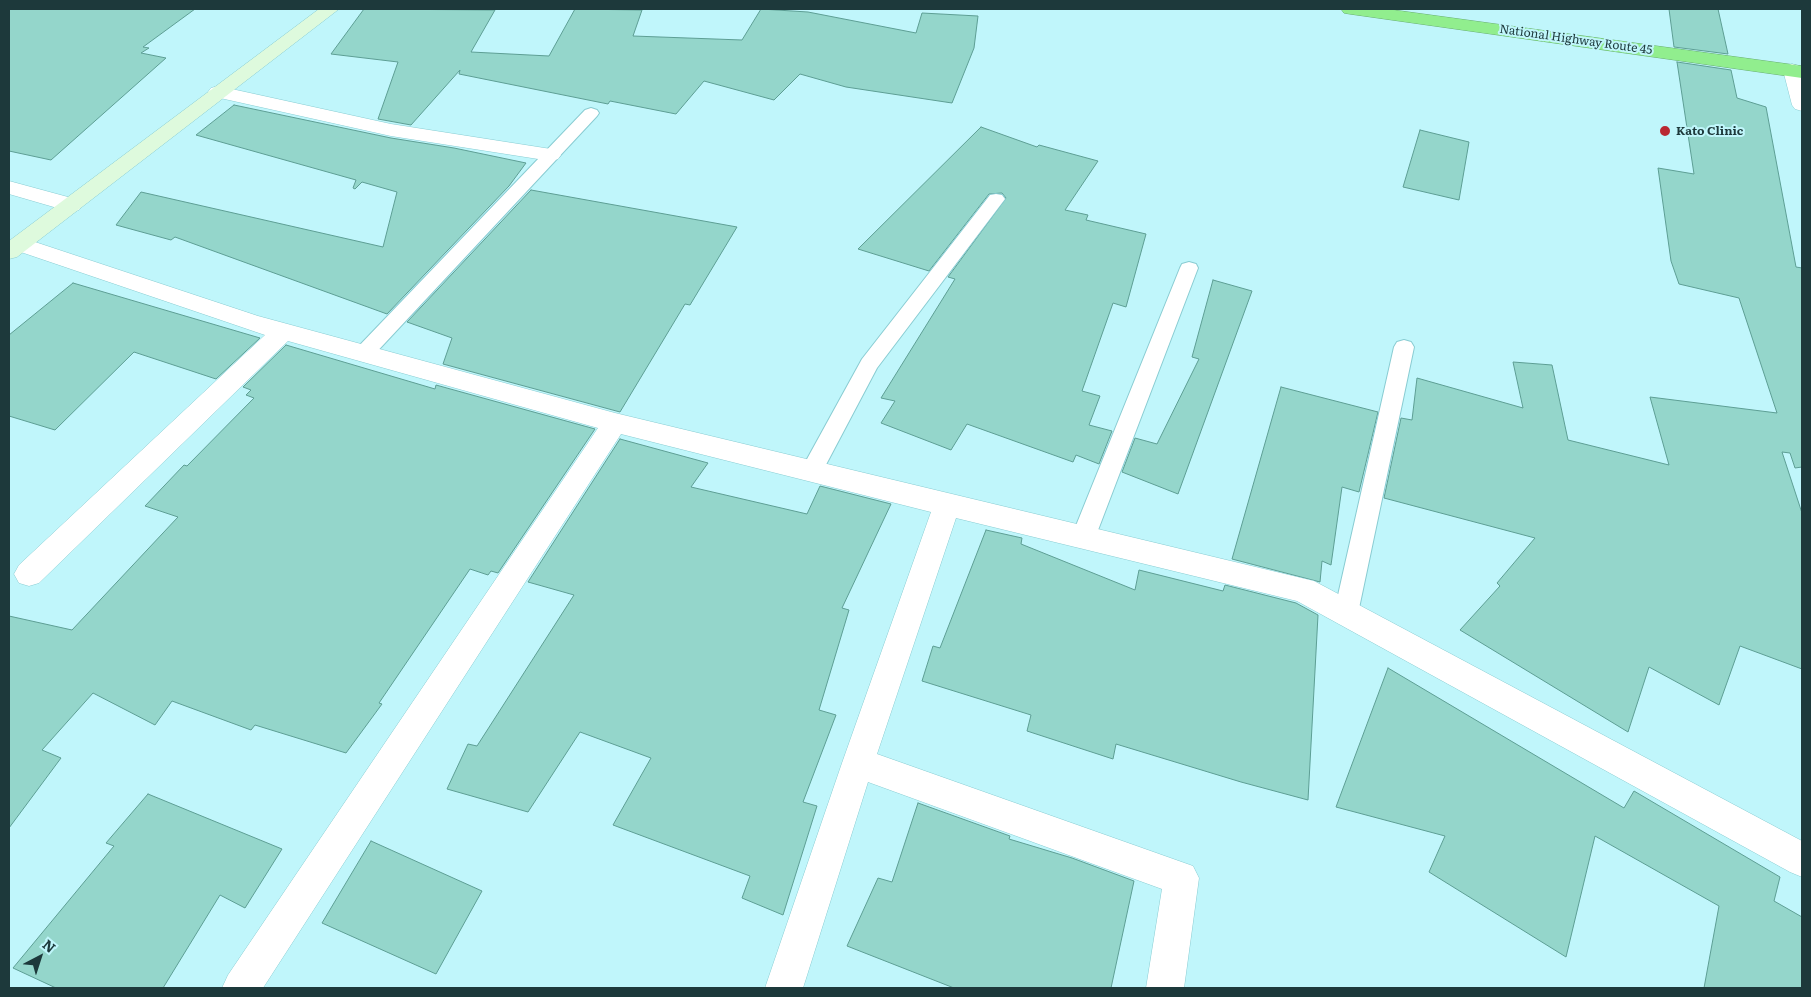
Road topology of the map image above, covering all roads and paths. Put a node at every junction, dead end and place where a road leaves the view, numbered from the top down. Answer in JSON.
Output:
{"nodes":[{"id":1,"x":330,"y":9,"type":"edge"},
{"id":2,"x":1350,"y":9,"type":"edge"},
{"id":3,"x":1797,"y":71,"type":"edge"},
{"id":4,"x":218,"y":92,"type":"junction"},
{"id":5,"x":1802,"y":105,"type":"edge"},
{"id":6,"x":591,"y":113,"type":"dead end"},
{"id":7,"x":551,"y":155,"type":"junction"},
{"id":8,"x":9,"y":187,"type":"edge"},
{"id":9,"x":996,"y":199,"type":"dead end"},
{"id":10,"x":71,"y":205,"type":"junction"},
{"id":11,"x":14,"y":248,"type":"edge"},
{"id":12,"x":1189,"y":268,"type":"dead end"},
{"id":13,"x":284,"y":332,"type":"junction"},
{"id":14,"x":1404,"y":347,"type":"dead end"},
{"id":15,"x":364,"y":353,"type":"junction"},
{"id":16,"x":615,"y":423,"type":"junction"},
{"id":17,"x":812,"y":470,"type":"junction"},
{"id":18,"x":947,"y":505,"type":"junction"},
{"id":19,"x":1082,"y":538,"type":"junction"},
{"id":20,"x":29,"y":574,"type":"dead end"},
{"id":21,"x":1346,"y":613,"type":"junction"},
{"id":22,"x":858,"y":763,"type":"junction"},
{"id":23,"x":1802,"y":860,"type":"edge"},
{"id":24,"x":241,"y":988,"type":"edge"},
{"id":25,"x":784,"y":988,"type":"edge"},
{"id":26,"x":1165,"y":988,"type":"edge"}],
"edges":[{"from":1,"to":4,"type":"street"},
{"from":2,"to":3,"type":"highway","name":"National Highway Route 45"},
{"from":3,"to":5,"type":"street"},
{"from":4,"to":7,"type":"street"},
{"from":4,"to":10,"type":"street"},
{"from":6,"to":7,"type":"lane"},
{"from":7,"to":15,"type":"lane"},
{"from":8,"to":10,"type":"street"},
{"from":9,"to":17,"type":"lane"},
{"from":10,"to":11,"type":"street"},
{"from":11,"to":13,"type":"street"},
{"from":12,"to":19,"type":"lane"},
{"from":13,"to":15,"type":"street"},
{"from":13,"to":20,"type":"street"},
{"from":14,"to":21,"type":"lane"},
{"from":15,"to":16,"type":"street"},
{"from":16,"to":17,"type":"street"},
{"from":16,"to":24,"type":"street"},
{"from":17,"to":18,"type":"street"},
{"from":18,"to":19,"type":"street"},
{"from":18,"to":22,"type":"street"},
{"from":19,"to":21,"type":"street"},
{"from":21,"to":23,"type":"street"},
{"from":22,"to":25,"type":"street"},
{"from":22,"to":26,"type":"street"}]}
